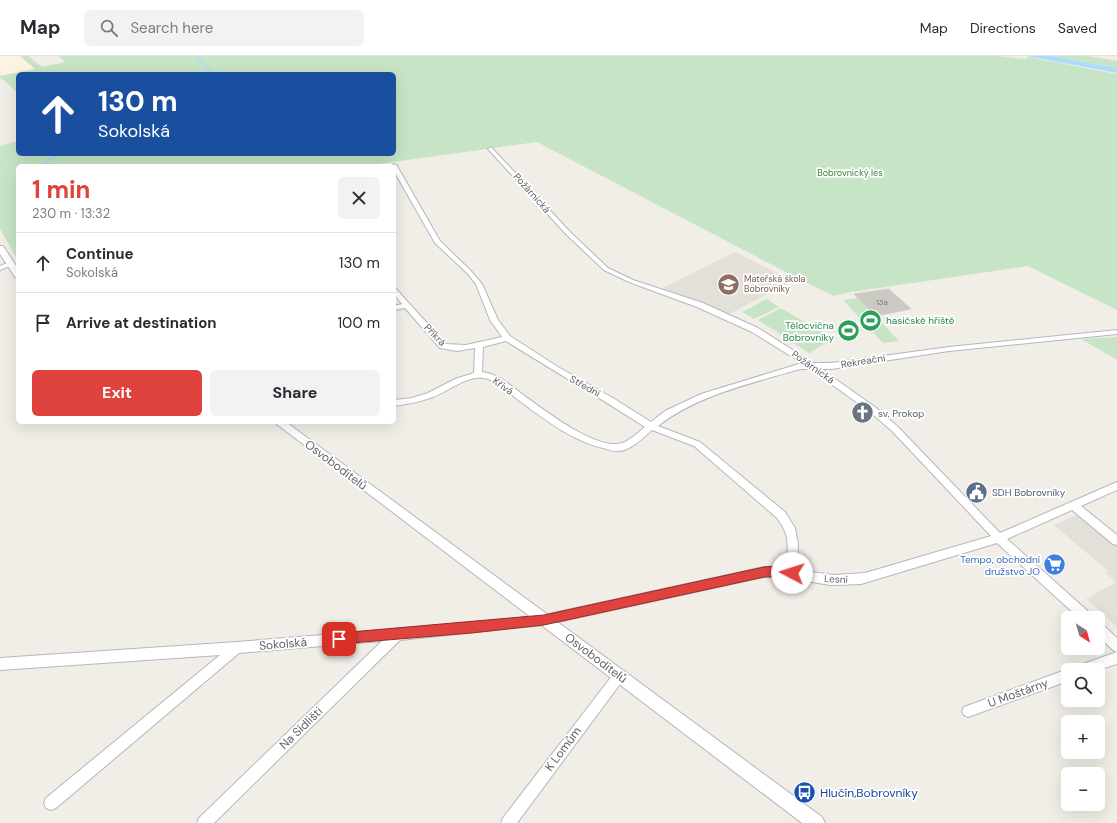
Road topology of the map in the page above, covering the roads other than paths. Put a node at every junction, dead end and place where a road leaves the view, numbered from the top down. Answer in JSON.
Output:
{"nodes":[{"id":1,"x":491,"y":149,"type":"dead end"},
{"id":2,"x":396,"y":170,"type":"edge"},
{"id":3,"x":0,"y":248,"type":"edge"},
{"id":4,"x":10,"y":264,"type":"junction"},
{"id":5,"x":0,"y":268,"type":"edge"},
{"id":6,"x":16,"y":272,"type":"edge"},
{"id":7,"x":396,"y":292,"type":"edge"},
{"id":8,"x":407,"y":305,"type":"junction"},
{"id":9,"x":396,"y":308,"type":"edge"},
{"id":10,"x":1117,"y":332,"type":"edge"},
{"id":11,"x":507,"y":338,"type":"junction"},
{"id":12,"x":478,"y":344,"type":"junction"},
{"id":13,"x":813,"y":366,"type":"junction"},
{"id":14,"x":478,"y":375,"type":"junction"},
{"id":15,"x":396,"y":403,"type":"edge"},
{"id":16,"x":282,"y":424,"type":"edge"},
{"id":17,"x":652,"y":427,"type":"junction"},
{"id":18,"x":604,"y":446,"type":"joint"},
{"id":19,"x":1117,"y":486,"type":"edge"},
{"id":20,"x":1073,"y":506,"type":"junction"},
{"id":21,"x":999,"y":538,"type":"junction"},
{"id":22,"x":1117,"y":541,"type":"edge"},
{"id":23,"x":792,"y":573,"type":"junction"},
{"id":24,"x":1079,"y":611,"type":"edge"},
{"id":25,"x":544,"y":620,"type":"junction"},
{"id":26,"x":398,"y":634,"type":"junction"},
{"id":27,"x":1105,"y":635,"type":"edge"},
{"id":28,"x":1117,"y":646,"type":"edge"},
{"id":29,"x":237,"y":648,"type":"junction"},
{"id":30,"x":1117,"y":658,"type":"edge"},
{"id":31,"x":1102,"y":663,"type":"edge"},
{"id":32,"x":0,"y":664,"type":"edge"},
{"id":33,"x":619,"y":676,"type":"junction"},
{"id":34,"x":1061,"y":678,"type":"edge"},
{"id":35,"x":968,"y":711,"type":"dead end"},
{"id":36,"x":51,"y":803,"type":"dead end"},
{"id":37,"x":204,"y":823,"type":"edge"},
{"id":38,"x":508,"y":823,"type":"edge"},
{"id":39,"x":816,"y":823,"type":"edge"}],
"edges":[{"from":1,"to":13,"type":"street","name":"Požárnická"},
{"from":2,"to":11,"type":"street","name":"Střední"},
{"from":3,"to":4,"type":"street"},
{"from":4,"to":5,"type":"street"},
{"from":4,"to":6,"type":"street"},
{"from":7,"to":8,"type":"street","name":"Příkrá"},
{"from":8,"to":9,"type":"street"},
{"from":8,"to":12,"type":"street","name":"Příkrá"},
{"from":10,"to":13,"type":"street","name":"Rekreační"},
{"from":11,"to":12,"type":"street","name":"Příkrá"},
{"from":11,"to":17,"type":"street","name":"Střední"},
{"from":12,"to":14,"type":"street"},
{"from":13,"to":17,"type":"street","name":"Rekreační"},
{"from":13,"to":21,"type":"street","name":"Požárnická"},
{"from":14,"to":15,"type":"street"},
{"from":14,"to":18,"type":"street","name":"Křivá"},
{"from":16,"to":25,"type":"street","name":"Osvoboditelů"},
{"from":17,"to":18,"type":"street","name":"Rekreační"},
{"from":17,"to":23,"type":"street","name":"Střední"},
{"from":19,"to":20,"type":"street","name":"Lesní"},
{"from":20,"to":21,"type":"street","name":"Lesní"},
{"from":20,"to":22,"type":"street"},
{"from":21,"to":23,"type":"street","name":"Lesní"},
{"from":21,"to":24,"type":"street","name":"Požárnická"},
{"from":23,"to":25,"type":"street","name":"Lesní"},
{"from":25,"to":26,"type":"street","name":"Sokolská"},
{"from":25,"to":33,"type":"street","name":"Osvoboditelů"},
{"from":26,"to":29,"type":"street","name":"Sokolská"},
{"from":26,"to":37,"type":"street","name":"Na Sídlišti"},
{"from":27,"to":28,"type":"street"},
{"from":29,"to":32,"type":"street","name":"Sokolská"},
{"from":29,"to":36,"type":"street"},
{"from":30,"to":31,"type":"street"},
{"from":33,"to":38,"type":"street","name":"K Lomům"},
{"from":33,"to":39,"type":"street","name":"Osvoboditelů"},
{"from":34,"to":35,"type":"street","name":"U Moštárny"}]}
